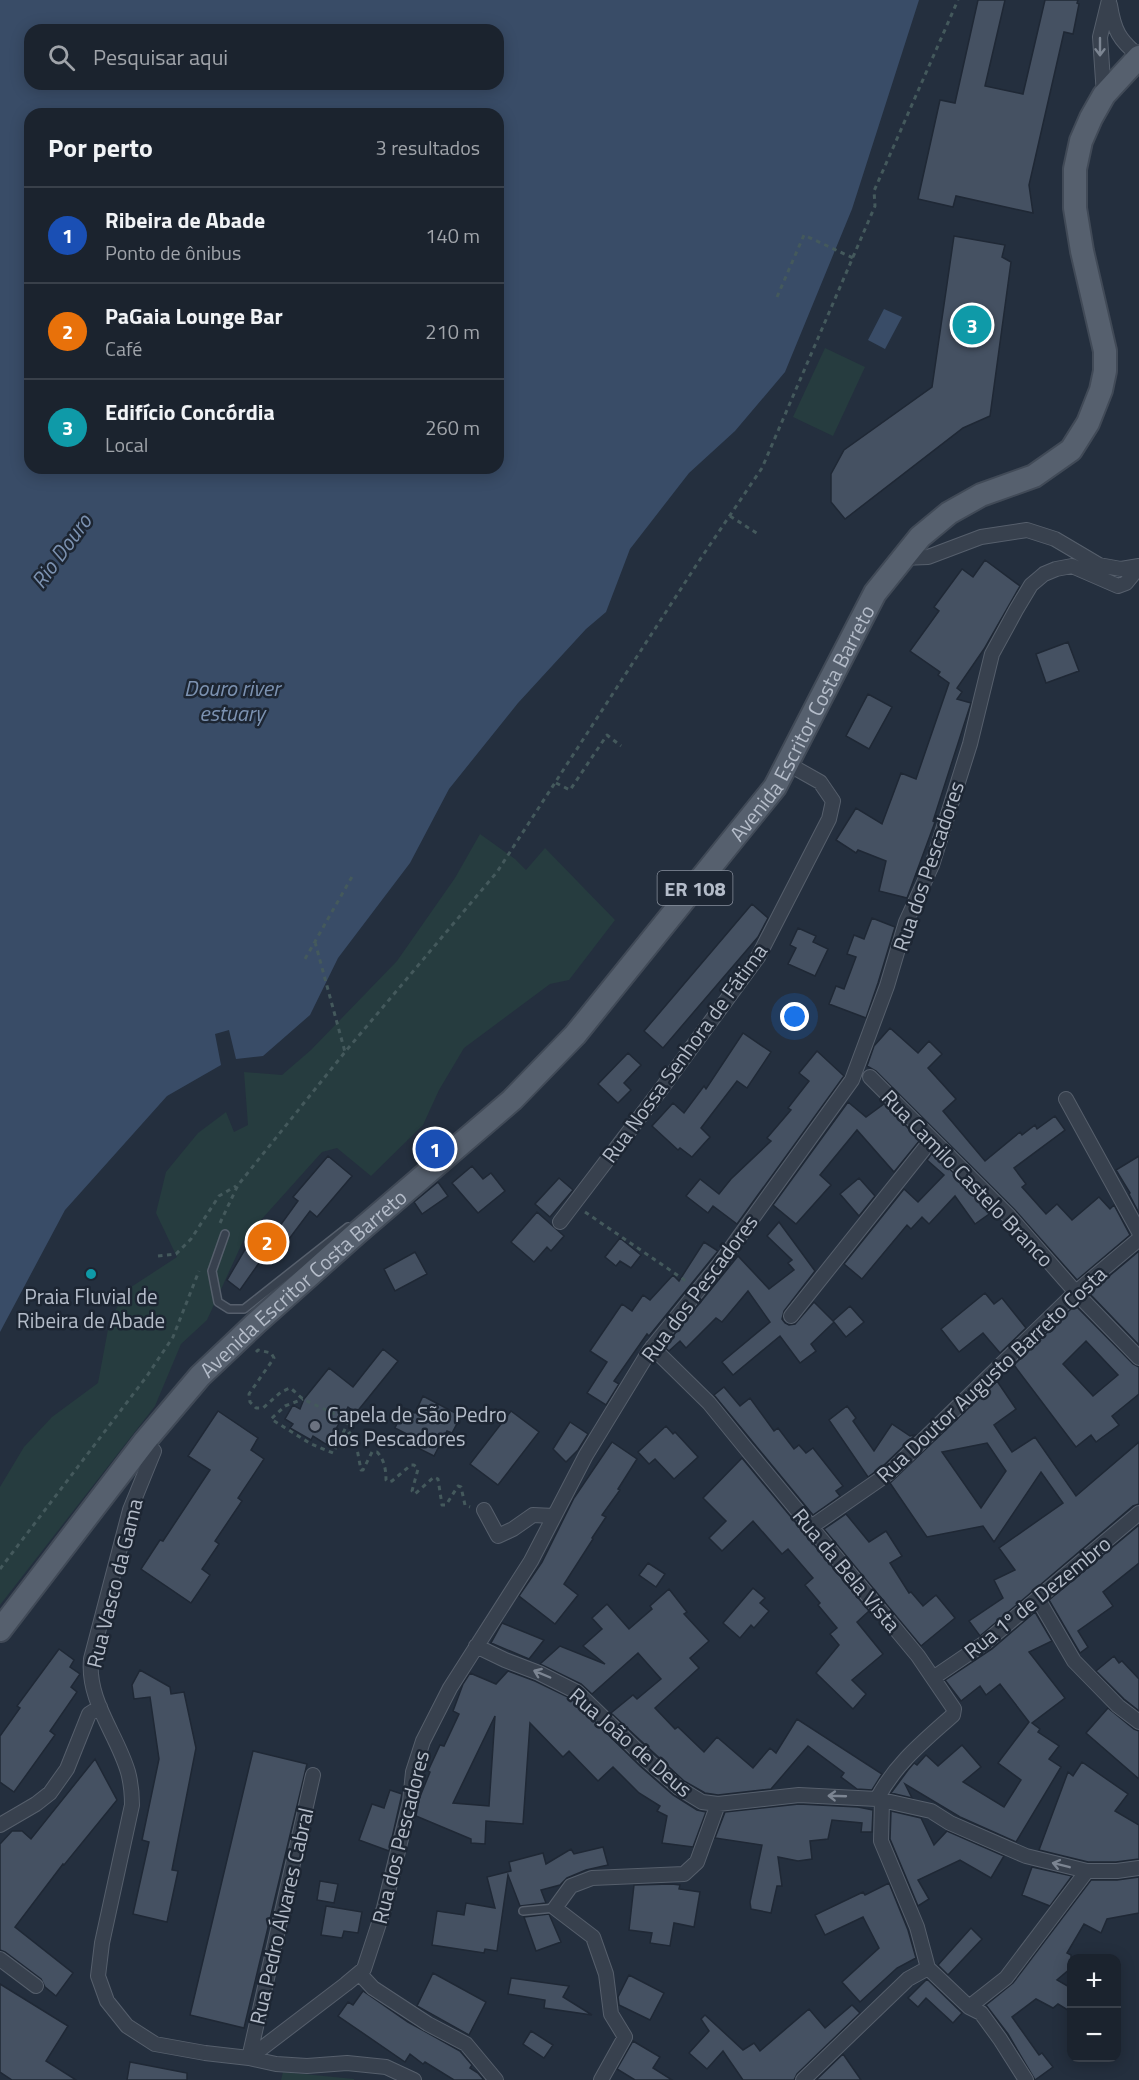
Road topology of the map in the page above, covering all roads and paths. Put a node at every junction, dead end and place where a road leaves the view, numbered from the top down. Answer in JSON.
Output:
{"nodes":[{"id":1,"x":958,"y":0,"type":"edge"},
{"id":2,"x":1109,"y":0,"type":"edge"},
{"id":3,"x":1139,"y":56,"type":"edge"},
{"id":4,"x":1104,"y":95,"type":"junction"},
{"id":5,"x":853,"y":258,"type":"junction"},
{"id":6,"x":777,"y":297,"type":"dead end"},
{"id":7,"x":730,"y":516,"type":"junction"},
{"id":8,"x":758,"y":534,"type":"dead end"},
{"id":9,"x":902,"y":558,"type":"junction"},
{"id":10,"x":1139,"y":566,"type":"edge"},
{"id":11,"x":621,"y":746,"type":"dead end"},
{"id":12,"x":788,"y":764,"type":"junction"},
{"id":13,"x":556,"y":783,"type":"junction"},
{"id":14,"x":353,"y":875,"type":"dead end"},
{"id":15,"x":315,"y":942,"type":"junction"},
{"id":16,"x":305,"y":959,"type":"dead end"},
{"id":17,"x":345,"y":1052,"type":"junction"},
{"id":18,"x":870,"y":1077,"type":"dead end"},
{"id":19,"x":1066,"y":1099,"type":"dead end"},
{"id":20,"x":932,"y":1138,"type":"junction"},
{"id":21,"x":238,"y":1185,"type":"junction"},
{"id":22,"x":574,"y":1204,"type":"junction"},
{"id":23,"x":362,"y":1220,"type":"junction"},
{"id":24,"x":560,"y":1222,"type":"dead end"},
{"id":25,"x":216,"y":1230,"type":"dead end"},
{"id":26,"x":1139,"y":1232,"type":"edge"},
{"id":27,"x":225,"y":1234,"type":"dead end"},
{"id":28,"x":1139,"y":1239,"type":"edge"},
{"id":29,"x":158,"y":1256,"type":"dead end"},
{"id":30,"x":200,"y":1269,"type":"dead end"},
{"id":31,"x":698,"y":1290,"type":"junction"},
{"id":32,"x":1076,"y":1292,"type":"junction"},
{"id":33,"x":791,"y":1316,"type":"dead end"},
{"id":34,"x":253,"y":1347,"type":"dead end"},
{"id":35,"x":652,"y":1347,"type":"junction"},
{"id":36,"x":1139,"y":1358,"type":"edge"},
{"id":37,"x":303,"y":1399,"type":"junction"},
{"id":38,"x":145,"y":1441,"type":"junction"},
{"id":39,"x":339,"y":1442,"type":"junction"},
{"id":40,"x":484,"y":1510,"type":"joint"},
{"id":41,"x":1139,"y":1513,"type":"edge"},
{"id":42,"x":554,"y":1516,"type":"junction"},
{"id":43,"x":811,"y":1527,"type":"junction"},
{"id":44,"x":0,"y":1569,"type":"edge"},
{"id":45,"x":1038,"y":1599,"type":"junction"},
{"id":46,"x":0,"y":1630,"type":"edge"},
{"id":47,"x":476,"y":1646,"type":"junction"},
{"id":48,"x":933,"y":1678,"type":"junction"},
{"id":49,"x":100,"y":1707,"type":"junction"},
{"id":50,"x":1139,"y":1722,"type":"edge"},
{"id":51,"x":314,"y":1774,"type":"dead end"},
{"id":52,"x":879,"y":1799,"type":"junction"},
{"id":53,"x":718,"y":1804,"type":"junction"},
{"id":54,"x":0,"y":1825,"type":"edge"},
{"id":55,"x":1139,"y":1868,"type":"edge"},
{"id":56,"x":1087,"y":1871,"type":"junction"},
{"id":57,"x":555,"y":1908,"type":"junction"},
{"id":58,"x":522,"y":1911,"type":"dead end"},
{"id":59,"x":0,"y":1959,"type":"edge"},
{"id":60,"x":928,"y":1968,"type":"junction"},
{"id":61,"x":359,"y":1973,"type":"junction"},
{"id":62,"x":36,"y":1986,"type":"dead end"},
{"id":63,"x":969,"y":2007,"type":"junction"},
{"id":64,"x":249,"y":2058,"type":"junction"},
{"id":65,"x":414,"y":2080,"type":"edge"},
{"id":66,"x":496,"y":2080,"type":"edge"},
{"id":67,"x":601,"y":2080,"type":"edge"},
{"id":68,"x":803,"y":2080,"type":"edge"},
{"id":69,"x":1026,"y":2080,"type":"edge"}],
"edges":[{"from":1,"to":5,"type":"path"},
{"from":2,"to":3,"type":"street"},
{"from":2,"to":4,"type":"street","one_way":true},
{"from":3,"to":4,"type":"main road","name":"Avenida Escritor Costa Barreto","number":"ER 108"},
{"from":4,"to":9,"type":"main road","name":"Avenida Escritor Costa Barreto","number":"ER 108"},
{"from":5,"to":6,"type":"path"},
{"from":5,"to":7,"type":"path"},
{"from":7,"to":8,"type":"path"},
{"from":7,"to":13,"type":"path"},
{"from":9,"to":10,"type":"street"},
{"from":9,"to":12,"type":"main road","name":"Avenida Escritor Costa Barreto","number":"ER 108"},
{"from":10,"to":31,"type":"street","name":"Rua dos Pescadores"},
{"from":11,"to":13,"type":"path"},
{"from":12,"to":22,"type":"street","name":"Rua Nossa Senhora de Fátima"},
{"from":12,"to":23,"type":"main road","name":"Avenida Escritor Costa Barreto","number":"ER 108"},
{"from":13,"to":17,"type":"path"},
{"from":14,"to":15,"type":"path"},
{"from":15,"to":16,"type":"path"},
{"from":15,"to":17,"type":"path"},
{"from":17,"to":21,"type":"path"},
{"from":18,"to":20,"type":"street","name":"Rua Camilo Castelo Branco"},
{"from":19,"to":26,"type":"street"},
{"from":20,"to":32,"type":"street","name":"Rua Camilo Castelo Branco"},
{"from":20,"to":33,"type":"street"},
{"from":21,"to":25,"type":"path"},
{"from":21,"to":29,"type":"path"},
{"from":22,"to":24,"type":"street","name":"Rua Nossa Senhora de Fátima"},
{"from":22,"to":31,"type":"path"},
{"from":23,"to":27,"type":"lane"},
{"from":23,"to":38,"type":"main road","name":"Avenida Escritor Costa Barreto","number":"ER 108"},
{"from":28,"to":32,"type":"street","name":"Rua Doutor Augusto Barreto Costa"},
{"from":30,"to":44,"type":"path"},
{"from":31,"to":35,"type":"street","name":"Rua dos Pescadores"},
{"from":32,"to":36,"type":"street","name":"Rua Camilo Castelo Branco"},
{"from":32,"to":43,"type":"street","name":"Rua Doutor Augusto Barreto Costa"},
{"from":34,"to":37,"type":"path"},
{"from":35,"to":42,"type":"street","name":"Rua dos Pescadores"},
{"from":35,"to":43,"type":"street","name":"Rua da Bela Vista"},
{"from":37,"to":39,"type":"path"},
{"from":37,"to":39,"type":"path"},
{"from":38,"to":46,"type":"main road","name":"Avenida Escritor Costa Barreto","number":"ER 108"},
{"from":38,"to":49,"type":"street","name":"Rua Vasco da Gama"},
{"from":39,"to":40,"type":"path"},
{"from":40,"to":42,"type":"street"},
{"from":41,"to":45,"type":"street","name":"Rua 1º de Dezembro"},
{"from":42,"to":47,"type":"street","name":"Rua dos Pescadores"},
{"from":43,"to":48,"type":"street","name":"Rua da Bela Vista"},
{"from":45,"to":48,"type":"street","name":"Rua 1º de Dezembro"},
{"from":45,"to":50,"type":"street"},
{"from":53,"to":47,"type":"street","name":"Rua João de Deus","one_way":true},
{"from":47,"to":61,"type":"street","name":"Rua dos Pescadores"},
{"from":48,"to":52,"type":"street","name":"Rua da Bela Vista"},
{"from":49,"to":54,"type":"street"},
{"from":49,"to":64,"type":"street","name":"Rua Vasco da Gama"},
{"from":51,"to":64,"type":"street","name":"Rua Pedro Álvares Cabral"},
{"from":52,"to":53,"type":"street","name":"Rua João de Deus","one_way":true},
{"from":56,"to":52,"type":"street","name":"Rua João de Deus","one_way":true},
{"from":52,"to":60,"type":"street"},
{"from":53,"to":57,"type":"street"},
{"from":55,"to":56,"type":"street","name":"Rua João de Deus"},
{"from":56,"to":63,"type":"street"},
{"from":57,"to":58,"type":"lane"},
{"from":57,"to":67,"type":"street"},
{"from":59,"to":62,"type":"street"},
{"from":60,"to":63,"type":"street"},
{"from":60,"to":68,"type":"street"},
{"from":61,"to":64,"type":"street","name":"Rua dos Pescadores"},
{"from":61,"to":66,"type":"street"},
{"from":63,"to":69,"type":"street"},
{"from":64,"to":65,"type":"street","name":"Rua Vasco da Gama"}]}
